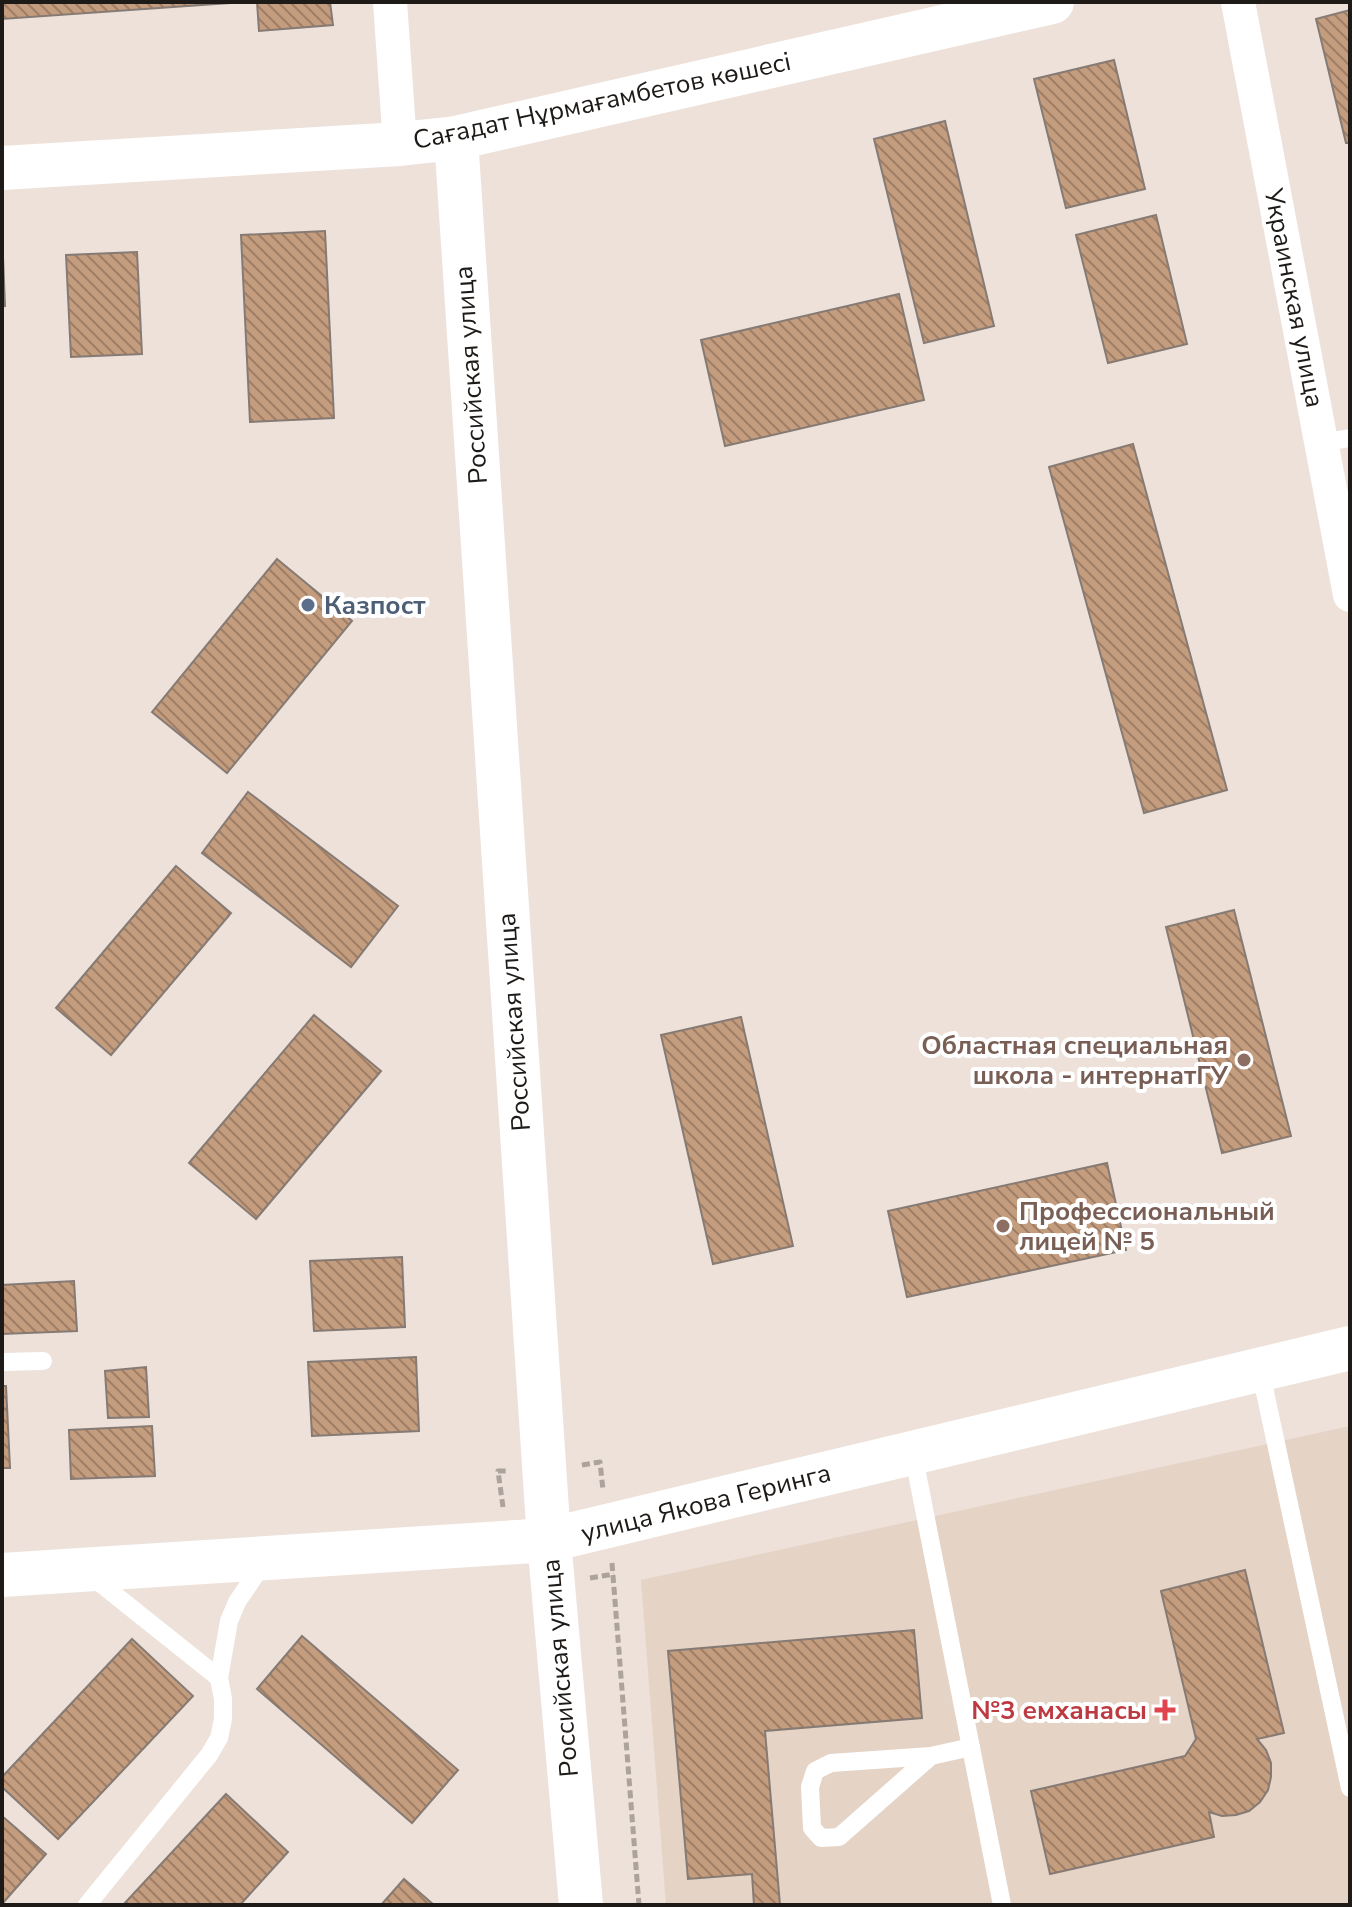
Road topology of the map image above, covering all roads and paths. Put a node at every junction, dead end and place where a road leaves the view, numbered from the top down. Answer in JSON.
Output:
{"nodes":[{"id":1,"x":390,"y":2,"type":"edge"},
{"id":2,"x":1052,"y":2,"type":"edge"},
{"id":3,"x":1238,"y":2,"type":"edge"},
{"id":4,"x":456,"y":138,"type":"junction"},
{"id":5,"x":400,"y":144,"type":"junction"},
{"id":6,"x":2,"y":168,"type":"edge"},
{"id":7,"x":1336,"y":440,"type":"edge"},
{"id":8,"x":1350,"y":595,"type":"edge"},
{"id":9,"x":1350,"y":1348,"type":"edge"},
{"id":10,"x":43,"y":1361,"type":"dead end"},
{"id":11,"x":2,"y":1362,"type":"edge"},
{"id":12,"x":1260,"y":1369,"type":"junction"},
{"id":13,"x":913,"y":1453,"type":"junction"},
{"id":14,"x":549,"y":1540,"type":"junction"},
{"id":15,"x":268,"y":1558,"type":"junction"},
{"id":16,"x":84,"y":1570,"type":"junction"},
{"id":17,"x":614,"y":1574,"type":"dead end"},
{"id":18,"x":2,"y":1575,"type":"edge"},
{"id":19,"x":219,"y":1678,"type":"junction"},
{"id":20,"x":971,"y":1747,"type":"junction"},
{"id":21,"x":931,"y":1756,"type":"junction"},
{"id":22,"x":1350,"y":1788,"type":"edge"},
{"id":23,"x":87,"y":1905,"type":"edge"},
{"id":24,"x":581,"y":1905,"type":"edge"},
{"id":25,"x":639,"y":1905,"type":"edge"},
{"id":26,"x":1002,"y":1905,"type":"edge"}],
"edges":[{"from":1,"to":5,"type":"street"},
{"from":2,"to":4,"type":"street","name":"Сағадат Нұрмағамбетов көшесі"},
{"from":3,"to":7,"type":"street","name":"Украинская улица"},
{"from":4,"to":5,"type":"street","name":"Сағадат Нұрмағамбетов көшесі"},
{"from":4,"to":14,"type":"street","name":"Российская улица"},
{"from":5,"to":6,"type":"street","name":"Сағадат Нұрмағамбетов көшесі"},
{"from":7,"to":8,"type":"street","name":"Украинская улица"},
{"from":9,"to":12,"type":"street","name":"улица Якова Геринга"},
{"from":10,"to":11,"type":"lane"},
{"from":12,"to":13,"type":"street","name":"улица Якова Геринга"},
{"from":12,"to":22,"type":"lane"},
{"from":13,"to":14,"type":"street","name":"улица Якова Геринга"},
{"from":13,"to":20,"type":"lane"},
{"from":14,"to":15,"type":"street","name":"улица Якова Геринга"},
{"from":14,"to":24,"type":"street","name":"Российская улица"},
{"from":15,"to":16,"type":"street","name":"улица Якова Геринга"},
{"from":15,"to":19,"type":"lane"},
{"from":16,"to":18,"type":"street","name":"улица Якова Геринга"},
{"from":16,"to":19,"type":"lane"},
{"from":17,"to":25,"type":"path"},
{"from":19,"to":23,"type":"lane"},
{"from":20,"to":21,"type":"lane"},
{"from":20,"to":26,"type":"lane"},
{"from":21,"to":21,"type":"lane"}]}
